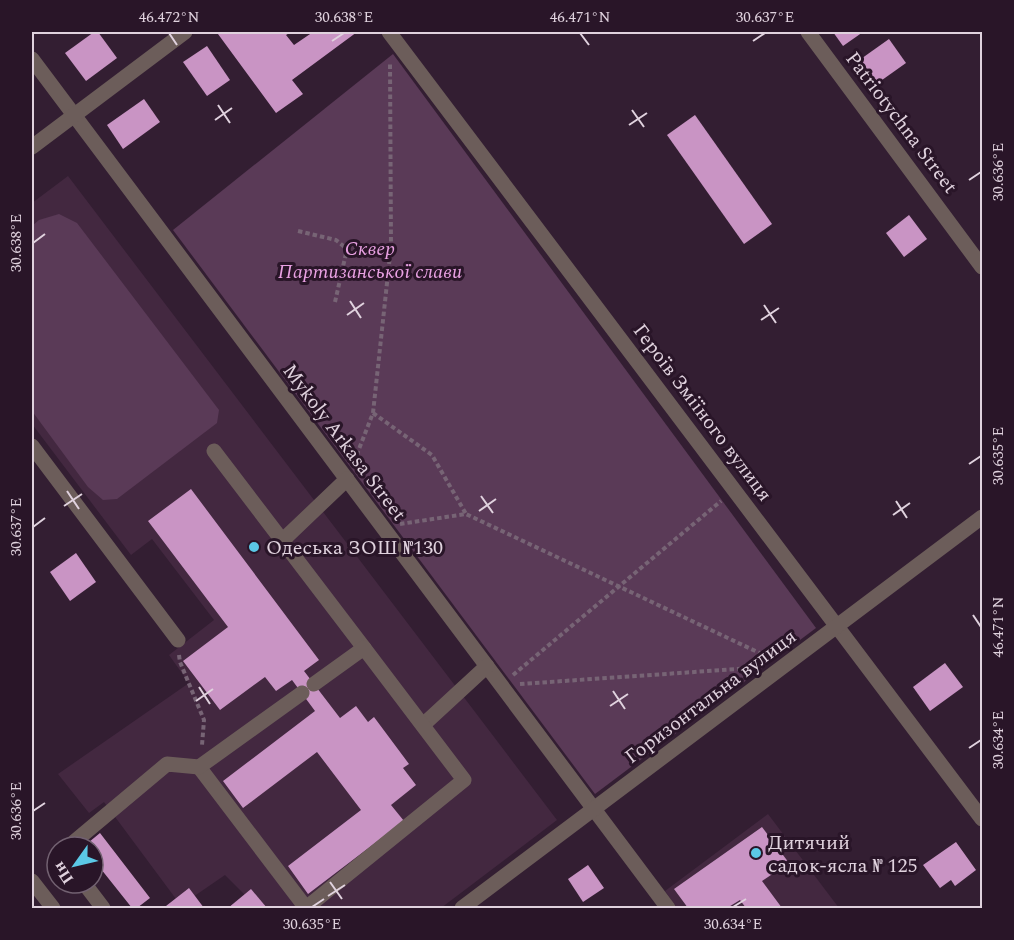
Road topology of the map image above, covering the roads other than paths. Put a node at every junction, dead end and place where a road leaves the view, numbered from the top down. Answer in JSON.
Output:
{"nodes":[{"id":1,"x":185,"y":32,"type":"edge"},
{"id":2,"x":390,"y":32,"type":"edge"},
{"id":3,"x":808,"y":32,"type":"edge"},
{"id":4,"x":32,"y":59,"type":"edge"},
{"id":5,"x":75,"y":115,"type":"junction"},
{"id":6,"x":32,"y":147,"type":"edge"},
{"id":7,"x":982,"y":267,"type":"edge"},
{"id":8,"x":32,"y":446,"type":"edge"},
{"id":9,"x":214,"y":451,"type":"dead end"},
{"id":10,"x":347,"y":479,"type":"junction"},
{"id":11,"x":982,"y":517,"type":"edge"},
{"id":12,"x":282,"y":541,"type":"junction"},
{"id":13,"x":838,"y":626,"type":"junction"},
{"id":14,"x":178,"y":640,"type":"road end"},
{"id":15,"x":364,"y":648,"type":"junction"},
{"id":16,"x":487,"y":666,"type":"junction"},
{"id":17,"x":423,"y":725,"type":"junction"},
{"id":18,"x":199,"y":767,"type":"junction"},
{"id":19,"x":594,"y":809,"type":"junction"},
{"id":20,"x":982,"y":819,"type":"edge"},
{"id":21,"x":82,"y":835,"type":"edge"},
{"id":22,"x":32,"y":881,"type":"edge"},
{"id":23,"x":93,"y":895,"type":"edge"},
{"id":24,"x":53,"y":909,"type":"edge"},
{"id":25,"x":103,"y":909,"type":"edge"},
{"id":26,"x":462,"y":909,"type":"edge"},
{"id":27,"x":668,"y":909,"type":"edge"}],
"edges":[{"from":1,"to":5,"type":"street"},
{"from":2,"to":13,"type":"street","name":"Героїв Зміїного вулиця"},
{"from":3,"to":7,"type":"street","name":"Patriotychna Street"},
{"from":4,"to":5,"type":"street","name":"Mykoly Arkasa Street"},
{"from":5,"to":6,"type":"street"},
{"from":5,"to":10,"type":"street","name":"Mykoly Arkasa Street"},
{"from":8,"to":14,"type":"street"},
{"from":9,"to":12,"type":"street"},
{"from":10,"to":12,"type":"street"},
{"from":10,"to":16,"type":"street","name":"Mykoly Arkasa Street"},
{"from":11,"to":13,"type":"street","name":"Горизонтальна вулиця"},
{"from":12,"to":15,"type":"street"},
{"from":13,"to":19,"type":"street","name":"Горизонтальна вулиця"},
{"from":13,"to":20,"type":"street","name":"Героїв Зміїного вулиця"},
{"from":15,"to":17,"type":"street"},
{"from":15,"to":18,"type":"street"},
{"from":16,"to":17,"type":"street"},
{"from":16,"to":19,"type":"street","name":"Mykoly Arkasa Street"},
{"from":17,"to":18,"type":"street"},
{"from":18,"to":21,"type":"street"},
{"from":19,"to":26,"type":"street","name":"Горизонтальна вулиця"},
{"from":19,"to":27,"type":"street","name":"Mykoly Arkasa Street"},
{"from":22,"to":24,"type":"street"},
{"from":23,"to":25,"type":"street"}]}
